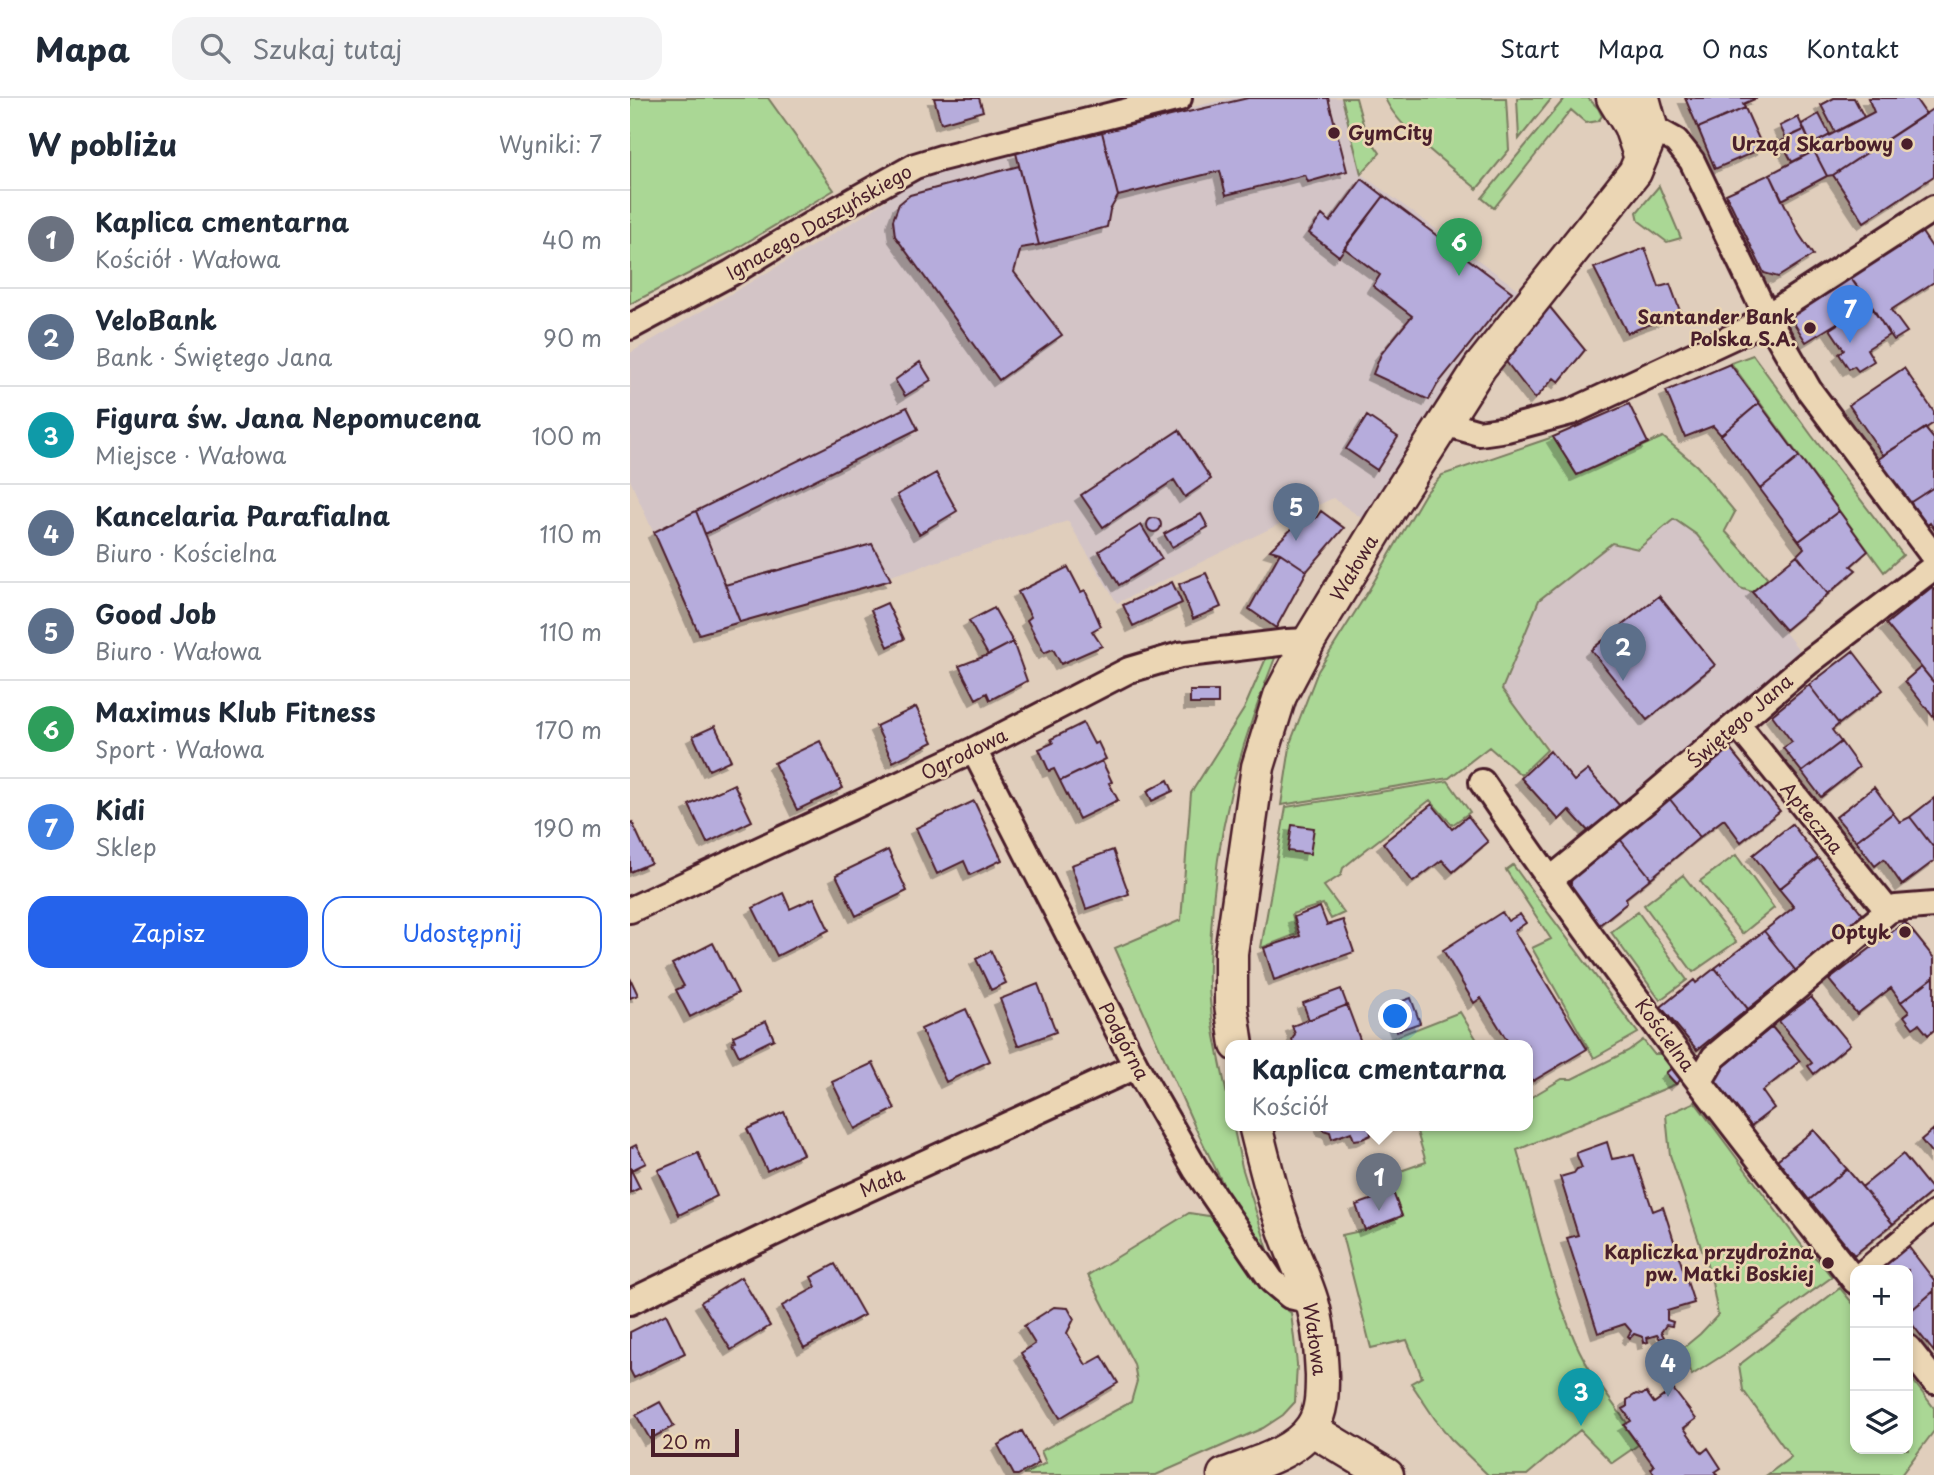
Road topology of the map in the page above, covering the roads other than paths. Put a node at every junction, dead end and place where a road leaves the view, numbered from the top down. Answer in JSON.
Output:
{"nodes":[{"id":1,"x":1179,"y":98,"type":"edge"},
{"id":2,"x":1613,"y":98,"type":"edge"},
{"id":3,"x":1647,"y":112,"type":"edge"},
{"id":4,"x":1641,"y":158,"type":"junction"},
{"id":5,"x":1934,"y":208,"type":"edge"},
{"id":6,"x":1767,"y":317,"type":"junction"},
{"id":7,"x":630,"y":327,"type":"edge"},
{"id":8,"x":1444,"y":423,"type":"junction"},
{"id":9,"x":1934,"y":557,"type":"edge"},
{"id":10,"x":1934,"y":567,"type":"edge"},
{"id":11,"x":1310,"y":641,"type":"junction"},
{"id":12,"x":1737,"y":724,"type":"junction"},
{"id":13,"x":974,"y":750,"type":"junction"},
{"id":14,"x":1482,"y":782,"type":"dead end"},
{"id":15,"x":1550,"y":880,"type":"junction"},
{"id":16,"x":1934,"y":905,"type":"edge"},
{"id":17,"x":630,"y":910,"type":"edge"},
{"id":18,"x":1888,"y":911,"type":"junction"},
{"id":19,"x":1236,"y":1040,"type":"edge"},
{"id":20,"x":1136,"y":1066,"type":"junction"},
{"id":21,"x":1700,"y":1081,"type":"junction"},
{"id":22,"x":1257,"y":1131,"type":"edge"},
{"id":23,"x":1934,"y":1211,"type":"edge"},
{"id":24,"x":1870,"y":1265,"type":"edge"},
{"id":25,"x":1850,"y":1269,"type":"edge"},
{"id":26,"x":1311,"y":1301,"type":"junction"},
{"id":27,"x":630,"y":1302,"type":"edge"},
{"id":28,"x":1913,"y":1354,"type":"edge"},
{"id":29,"x":1934,"y":1381,"type":"edge"},
{"id":30,"x":1311,"y":1429,"type":"junction"},
{"id":31,"x":1224,"y":1475,"type":"edge"},
{"id":32,"x":1387,"y":1475,"type":"edge"}],
"edges":[{"from":1,"to":7,"type":"street","name":"Ignacego Daszyńskiego"},
{"from":2,"to":4,"type":"street"},
{"from":3,"to":4,"type":"street","name":"Wałowa"},
{"from":3,"to":6,"type":"street"},
{"from":4,"to":8,"type":"street","name":"Wałowa"},
{"from":5,"to":6,"type":"street"},
{"from":6,"to":8,"type":"street"},
{"from":6,"to":9,"type":"street"},
{"from":8,"to":11,"type":"street","name":"Wałowa"},
{"from":10,"to":12,"type":"street","name":"Świętego Jana"},
{"from":11,"to":13,"type":"street","name":"Ogrodowa"},
{"from":11,"to":19,"type":"street","name":"Wałowa"},
{"from":12,"to":15,"type":"street","name":"Świętego Jana"},
{"from":12,"to":18,"type":"street","name":"Apteczna"},
{"from":13,"to":17,"type":"street","name":"Ogrodowa"},
{"from":13,"to":20,"type":"street","name":"Podgórna"},
{"from":14,"to":15,"type":"street","name":"Kościelna"},
{"from":15,"to":21,"type":"street","name":"Kościelna"},
{"from":16,"to":18,"type":"street"},
{"from":18,"to":21,"type":"street"},
{"from":20,"to":26,"type":"street","name":"Podgórna"},
{"from":20,"to":27,"type":"street","name":"Mała"},
{"from":21,"to":25,"type":"street","name":"Kościelna"},
{"from":22,"to":26,"type":"street","name":"Wałowa"},
{"from":23,"to":24,"type":"street"},
{"from":26,"to":30,"type":"street","name":"Wałowa"},
{"from":28,"to":29,"type":"street"},
{"from":30,"to":31,"type":"street"},
{"from":30,"to":32,"type":"street"}]}
